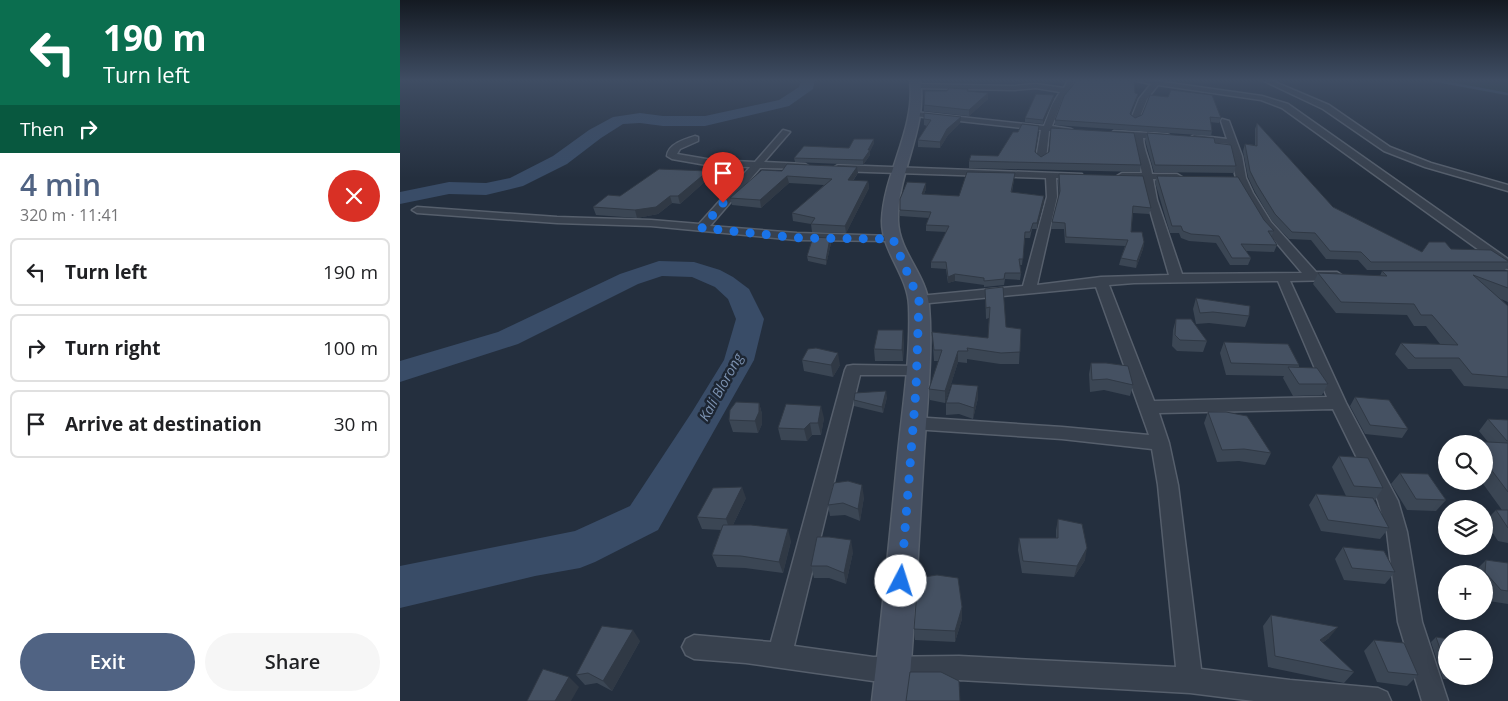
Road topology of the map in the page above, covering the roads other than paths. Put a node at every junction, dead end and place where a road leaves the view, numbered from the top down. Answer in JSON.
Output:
{"nodes":[{"id":1,"x":1054,"y":113,"type":"edge"},
{"id":2,"x":1138,"y":113,"type":"edge"},
{"id":3,"x":1295,"y":113,"type":"edge"},
{"id":4,"x":1334,"y":113,"type":"edge"},
{"id":5,"x":915,"y":114,"type":"joint"},
{"id":6,"x":1135,"y":119,"type":"edge"},
{"id":7,"x":1226,"y":121,"type":"dead end"},
{"id":8,"x":1046,"y":129,"type":"junction"},
{"id":9,"x":1078,"y":131,"type":"edge"},
{"id":10,"x":786,"y":132,"type":"dead end"},
{"id":11,"x":1104,"y":133,"type":"edge"},
{"id":12,"x":1138,"y":136,"type":"junction"},
{"id":13,"x":1173,"y":137,"type":"edge"},
{"id":14,"x":1186,"y":138,"type":"edge"},
{"id":15,"x":695,"y":139,"type":"dead end"},
{"id":16,"x":1232,"y":142,"type":"junction"},
{"id":17,"x":1041,"y":159,"type":"edge"},
{"id":18,"x":755,"y":165,"type":"junction"},
{"id":19,"x":813,"y":167,"type":"edge"},
{"id":20,"x":832,"y":168,"type":"edge"},
{"id":21,"x":899,"y":170,"type":"junction"},
{"id":22,"x":1052,"y":175,"type":"junction"},
{"id":23,"x":1093,"y":176,"type":"edge"},
{"id":24,"x":1110,"y":176,"type":"edge"},
{"id":25,"x":1146,"y":176,"type":"junction"},
{"id":26,"x":1184,"y":177,"type":"edge"},
{"id":27,"x":1508,"y":188,"type":"edge"},
{"id":28,"x":417,"y":210,"type":"dead end"},
{"id":29,"x":702,"y":228,"type":"junction"},
{"id":30,"x":893,"y":239,"type":"junction"},
{"id":31,"x":1506,"y":272,"type":"edge"},
{"id":32,"x":1282,"y":276,"type":"junction"},
{"id":33,"x":1312,"y":276,"type":"junction"},
{"id":34,"x":1349,"y":276,"type":"edge"},
{"id":35,"x":1176,"y":277,"type":"junction"},
{"id":36,"x":1101,"y":281,"type":"junction"},
{"id":37,"x":1029,"y":289,"type":"junction"},
{"id":38,"x":919,"y":300,"type":"junction"},
{"id":39,"x":917,"y":371,"type":"junction"},
{"id":40,"x":1338,"y":403,"type":"junction"},
{"id":41,"x":1148,"y":407,"type":"junction"},
{"id":42,"x":913,"y":423,"type":"junction"},
{"id":43,"x":1160,"y":443,"type":"junction"},
{"id":44,"x":694,"y":647,"type":"dead end"},
{"id":45,"x":779,"y":656,"type":"junction"},
{"id":46,"x":894,"y":669,"type":"junction"},
{"id":47,"x":1190,"y":680,"type":"junction"},
{"id":48,"x":890,"y":701,"type":"edge"},
{"id":49,"x":1378,"y":701,"type":"edge"},
{"id":50,"x":1435,"y":701,"type":"edge"}],
"edges":[{"from":1,"to":8,"type":"street"},
{"from":2,"to":6,"type":"street"},
{"from":3,"to":31,"type":"street"},
{"from":4,"to":27,"type":"street"},
{"from":5,"to":8,"type":"street"},
{"from":5,"to":21,"type":"street"},
{"from":7,"to":16,"type":"street"},
{"from":8,"to":9,"type":"street"},
{"from":8,"to":17,"type":"street"},
{"from":10,"to":18,"type":"street"},
{"from":11,"to":12,"type":"street"},
{"from":12,"to":13,"type":"street"},
{"from":12,"to":25,"type":"street"},
{"from":14,"to":16,"type":"street"},
{"from":15,"to":18,"type":"street"},
{"from":16,"to":33,"type":"street"},
{"from":18,"to":19,"type":"street"},
{"from":18,"to":29,"type":"street"},
{"from":20,"to":21,"type":"street"},
{"from":21,"to":22,"type":"street"},
{"from":21,"to":30,"type":"street"},
{"from":22,"to":23,"type":"street"},
{"from":22,"to":37,"type":"street"},
{"from":24,"to":25,"type":"street"},
{"from":25,"to":26,"type":"street"},
{"from":25,"to":35,"type":"street"},
{"from":28,"to":29,"type":"street"},
{"from":29,"to":30,"type":"street"},
{"from":30,"to":38,"type":"street"},
{"from":32,"to":33,"type":"street"},
{"from":32,"to":35,"type":"street"},
{"from":32,"to":40,"type":"street"},
{"from":33,"to":34,"type":"street"},
{"from":35,"to":36,"type":"street"},
{"from":36,"to":37,"type":"street"},
{"from":36,"to":41,"type":"street"},
{"from":37,"to":38,"type":"street"},
{"from":38,"to":39,"type":"street"},
{"from":39,"to":42,"type":"street"},
{"from":39,"to":45,"type":"street"},
{"from":40,"to":41,"type":"street"},
{"from":40,"to":50,"type":"street"},
{"from":41,"to":43,"type":"street"},
{"from":42,"to":43,"type":"street"},
{"from":42,"to":46,"type":"street"},
{"from":43,"to":47,"type":"street"},
{"from":44,"to":45,"type":"street"},
{"from":45,"to":46,"type":"street"},
{"from":46,"to":47,"type":"street"},
{"from":46,"to":48,"type":"street"},
{"from":47,"to":49,"type":"street"}]}
